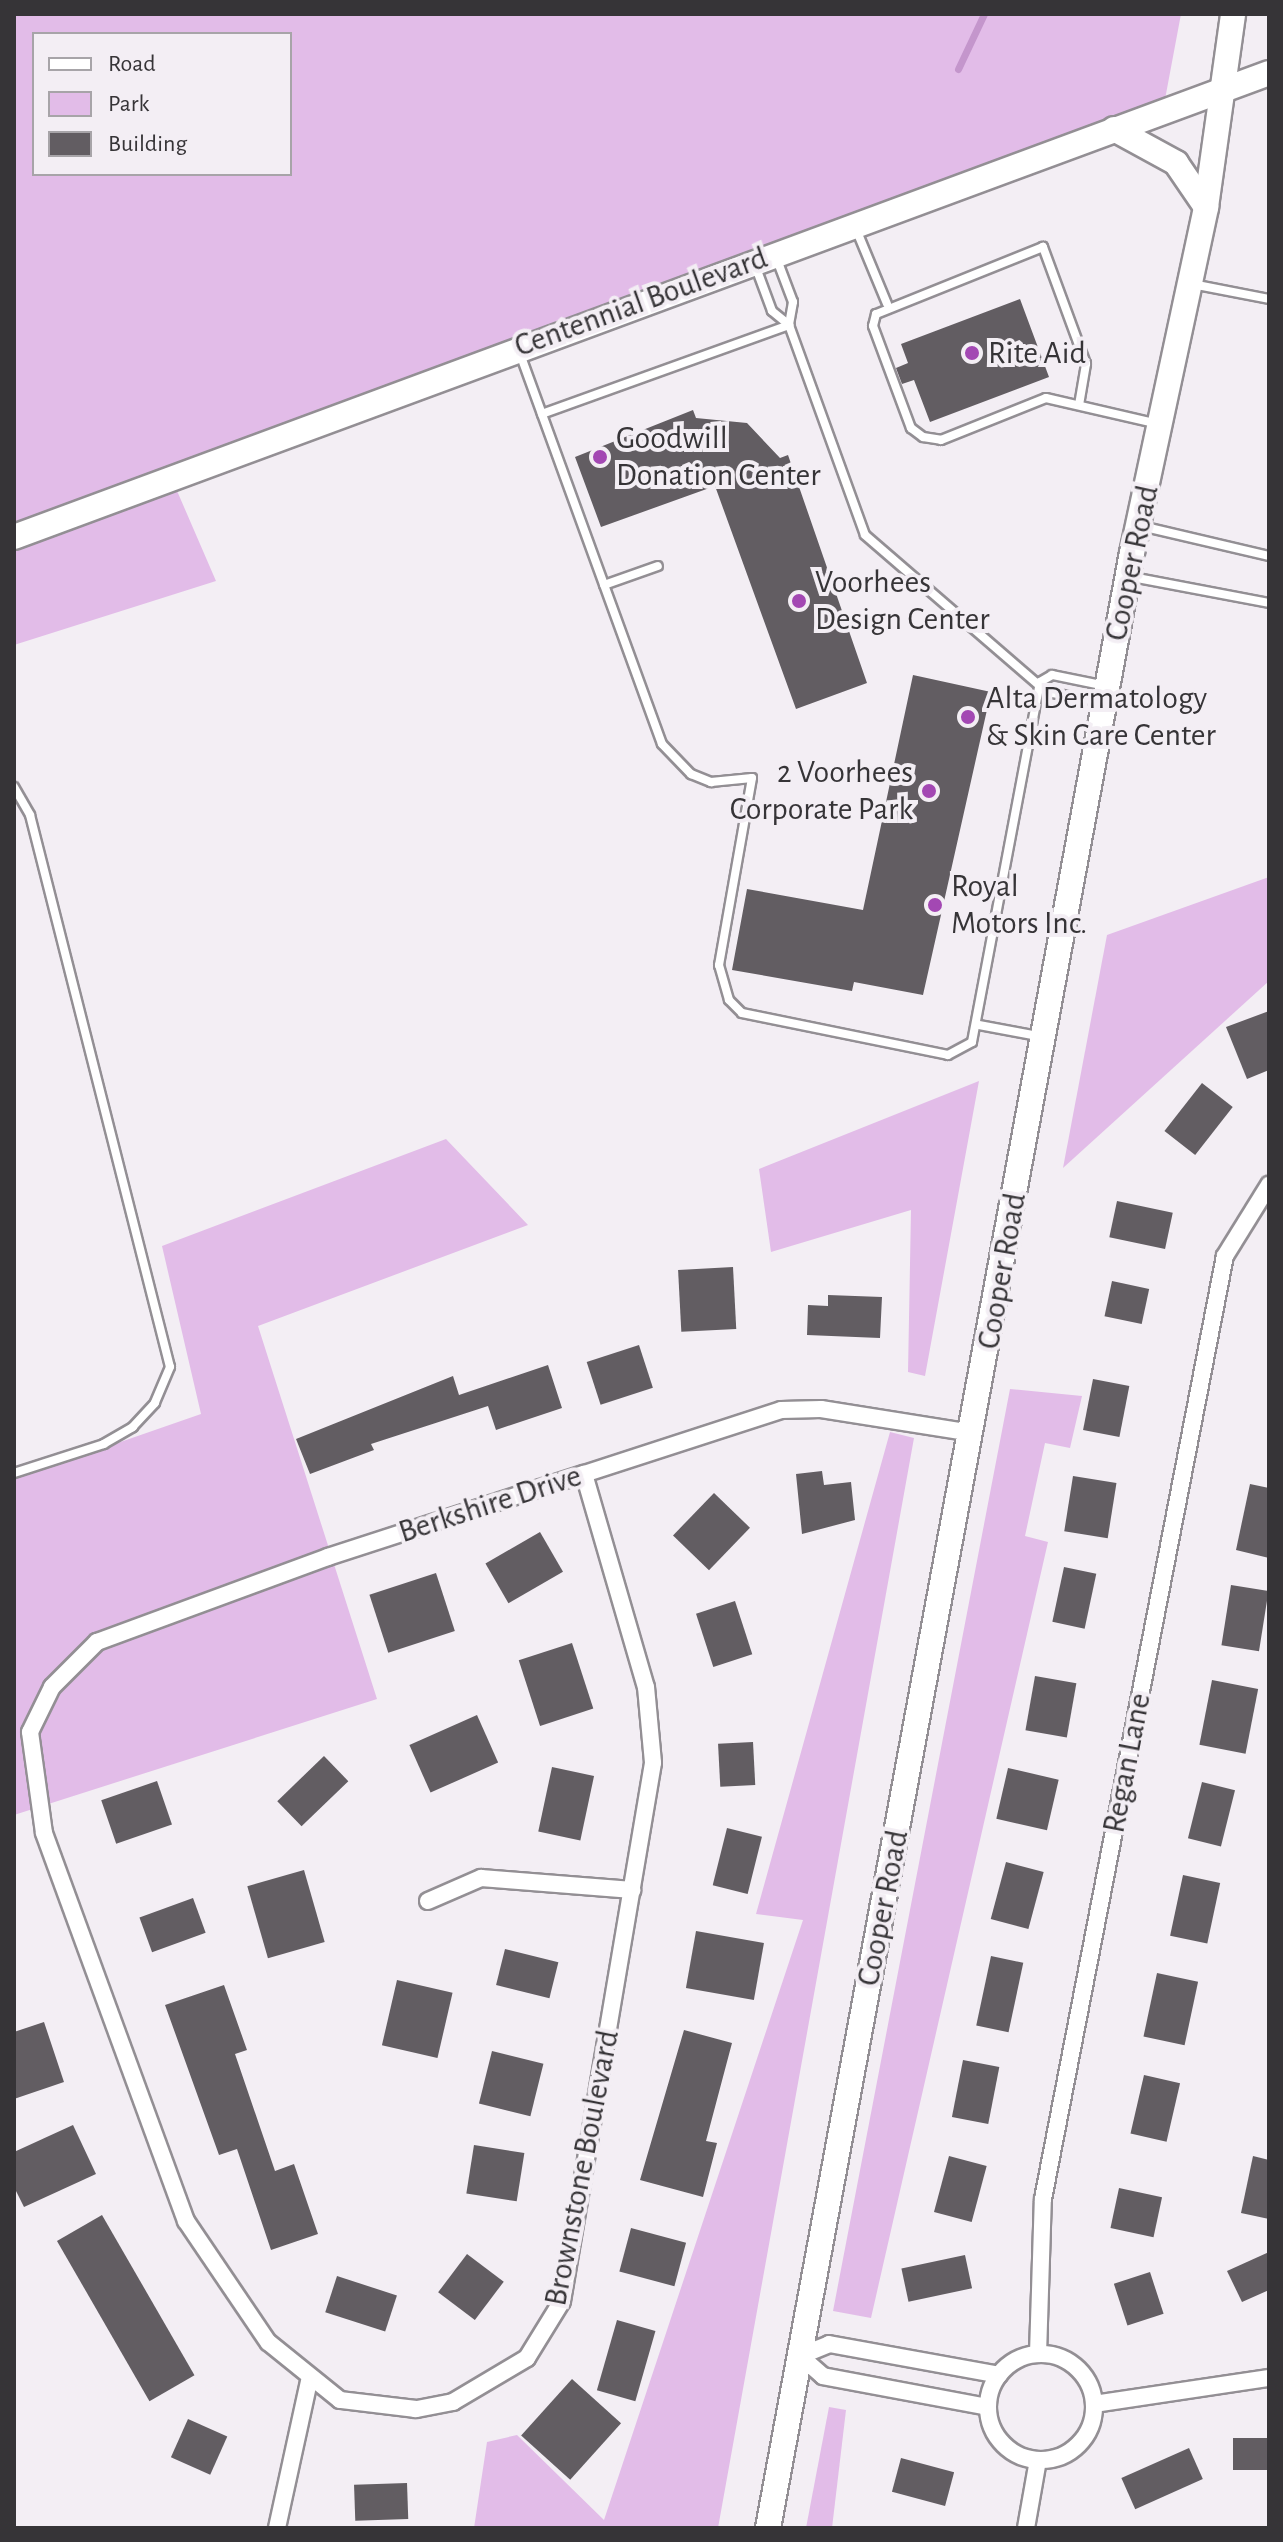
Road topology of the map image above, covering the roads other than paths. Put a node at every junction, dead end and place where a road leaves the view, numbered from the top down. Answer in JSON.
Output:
{"nodes":[{"id":1,"x":1233,"y":14,"type":"edge"},
{"id":2,"x":1269,"y":73,"type":"edge"},
{"id":3,"x":1219,"y":91,"type":"junction"},
{"id":4,"x":1114,"y":129,"type":"junction"},
{"id":5,"x":1206,"y":207,"type":"junction"},
{"id":6,"x":855,"y":224,"type":"junction"},
{"id":7,"x":764,"y":256,"type":"junction"},
{"id":8,"x":1191,"y":283,"type":"junction"},
{"id":9,"x":1269,"y":299,"type":"edge"},
{"id":10,"x":887,"y":304,"type":"junction"},
{"id":11,"x":789,"y":325,"type":"junction"},
{"id":12,"x":517,"y":348,"type":"junction"},
{"id":13,"x":1079,"y":405,"type":"junction"},
{"id":14,"x":542,"y":414,"type":"junction"},
{"id":15,"x":1161,"y":425,"type":"junction"},
{"id":16,"x":1138,"y":526,"type":"junction"},
{"id":17,"x":14,"y":537,"type":"edge"},
{"id":18,"x":1269,"y":556,"type":"edge"},
{"id":19,"x":658,"y":566,"type":"dead end"},
{"id":20,"x":1128,"y":576,"type":"junction"},
{"id":21,"x":604,"y":585,"type":"junction"},
{"id":22,"x":1269,"y":603,"type":"edge"},
{"id":23,"x":1040,"y":682,"type":"junction"},
{"id":24,"x":1106,"y":694,"type":"junction"},
{"id":25,"x":14,"y":787,"type":"edge"},
{"id":26,"x":979,"y":1025,"type":"junction"},
{"id":27,"x":1043,"y":1037,"type":"junction"},
{"id":28,"x":1269,"y":1185,"type":"edge"},
{"id":29,"x":973,"y":1433,"type":"junction"},
{"id":30,"x":14,"y":1473,"type":"edge"},
{"id":31,"x":584,"y":1474,"type":"junction"},
{"id":32,"x":44,"y":1704,"type":"joint"},
{"id":33,"x":633,"y":1890,"type":"junction"},
{"id":34,"x":428,"y":1901,"type":"dead end"},
{"id":35,"x":1038,"y":2354,"type":"junction"},
{"id":36,"x":800,"y":2356,"type":"junction"},
{"id":37,"x":999,"y":2375,"type":"junction"},
{"id":38,"x":1269,"y":2378,"type":"edge"},
{"id":39,"x":309,"y":2381,"type":"junction"},
{"id":40,"x":1094,"y":2404,"type":"junction"},
{"id":41,"x":988,"y":2407,"type":"junction"},
{"id":42,"x":1038,"y":2460,"type":"junction"},
{"id":43,"x":277,"y":2528,"type":"edge"},
{"id":44,"x":768,"y":2528,"type":"edge"},
{"id":45,"x":1026,"y":2528,"type":"edge"}],
"edges":[{"from":1,"to":3,"type":"street","name":"Cooper Road"},
{"from":2,"to":3,"type":"street","name":"Centennial Boulevard"},
{"from":3,"to":4,"type":"street","name":"Centennial Boulevard"},
{"from":3,"to":5,"type":"street","name":"Cooper Road"},
{"from":4,"to":5,"type":"street"},
{"from":4,"to":6,"type":"street","name":"Centennial Boulevard"},
{"from":5,"to":8,"type":"street","name":"Cooper Road"},
{"from":6,"to":7,"type":"street","name":"Centennial Boulevard"},
{"from":6,"to":10,"type":"lane"},
{"from":7,"to":11,"type":"lane"},
{"from":7,"to":11,"type":"lane"},
{"from":7,"to":12,"type":"street","name":"Centennial Boulevard"},
{"from":8,"to":9,"type":"lane"},
{"from":8,"to":15,"type":"street","name":"Cooper Road"},
{"from":10,"to":13,"type":"lane"},
{"from":10,"to":13,"type":"lane"},
{"from":11,"to":14,"type":"lane"},
{"from":11,"to":23,"type":"lane"},
{"from":12,"to":14,"type":"lane"},
{"from":12,"to":17,"type":"street","name":"Centennial Boulevard"},
{"from":13,"to":15,"type":"lane"},
{"from":14,"to":21,"type":"lane"},
{"from":15,"to":16,"type":"street","name":"Cooper Road"},
{"from":16,"to":18,"type":"lane"},
{"from":16,"to":20,"type":"street","name":"Cooper Road"},
{"from":19,"to":21,"type":"lane"},
{"from":20,"to":22,"type":"lane"},
{"from":20,"to":24,"type":"street","name":"Cooper Road"},
{"from":21,"to":26,"type":"lane"},
{"from":23,"to":24,"type":"lane"},
{"from":23,"to":24,"type":"lane"},
{"from":23,"to":26,"type":"lane"},
{"from":24,"to":27,"type":"street","name":"Cooper Road"},
{"from":25,"to":30,"type":"lane"},
{"from":26,"to":27,"type":"lane"},
{"from":27,"to":29,"type":"street","name":"Cooper Road"},
{"from":28,"to":35,"type":"street","name":"Regan Lane"},
{"from":29,"to":31,"type":"street","name":"Berkshire Drive"},
{"from":29,"to":36,"type":"street","name":"Cooper Road"},
{"from":31,"to":32,"type":"street","name":"Berkshire Drive"},
{"from":31,"to":33,"type":"street","name":"Brownstone Boulevard"},
{"from":32,"to":39,"type":"street","name":"Brownstone Boulevard"},
{"from":33,"to":34,"type":"street"},
{"from":33,"to":39,"type":"street","name":"Brownstone Boulevard"},
{"from":35,"to":37,"type":"street"},
{"from":35,"to":40,"type":"street"},
{"from":36,"to":37,"type":"street"},
{"from":36,"to":41,"type":"street"},
{"from":36,"to":44,"type":"street","name":"Cooper Road"},
{"from":37,"to":41,"type":"street"},
{"from":38,"to":40,"type":"street"},
{"from":39,"to":43,"type":"street"},
{"from":40,"to":42,"type":"street"},
{"from":41,"to":42,"type":"street"},
{"from":42,"to":45,"type":"street"}]}
